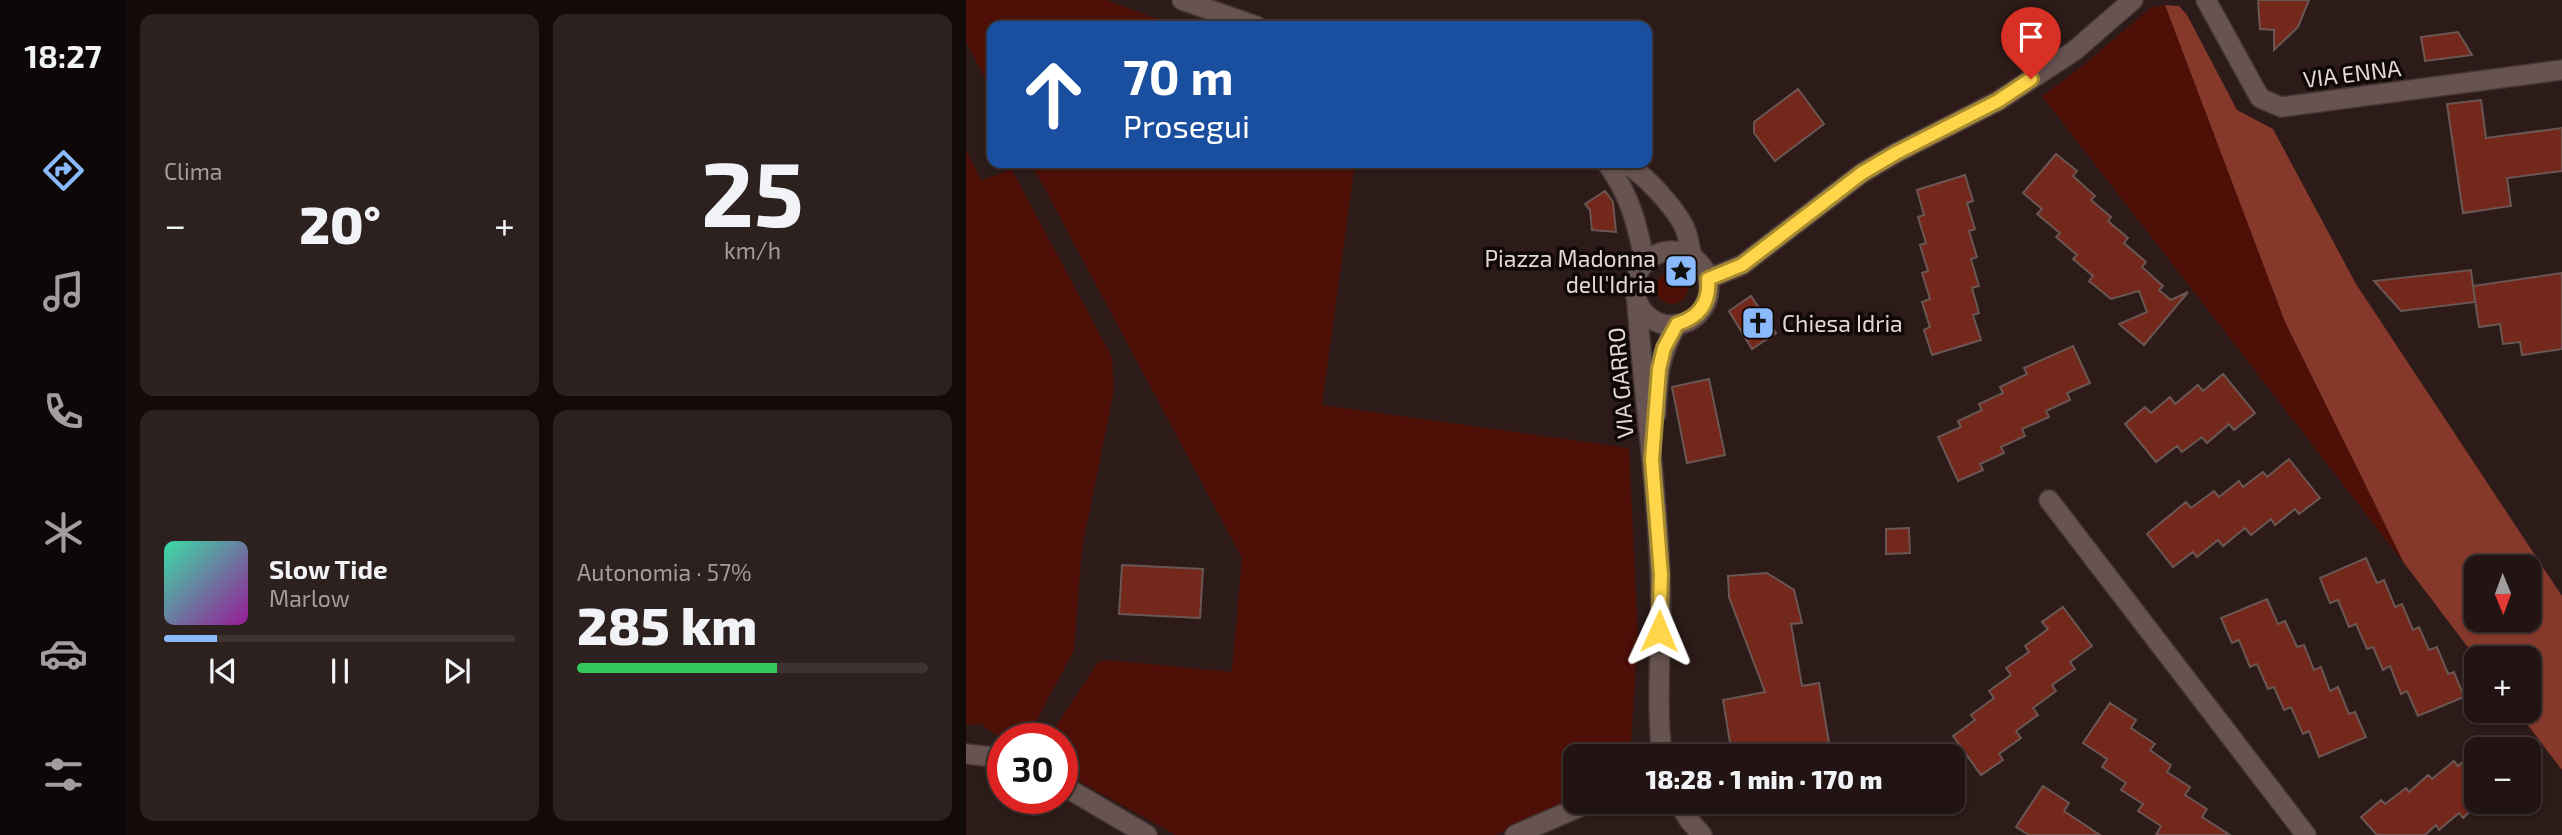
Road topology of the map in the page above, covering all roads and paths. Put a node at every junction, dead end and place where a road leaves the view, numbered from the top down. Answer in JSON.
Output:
{"nodes":[{"id":1,"x":1182,"y":0,"type":"edge"},
{"id":2,"x":2133,"y":0,"type":"edge"},
{"id":3,"x":2206,"y":0,"type":"edge"},
{"id":4,"x":1242,"y":21,"type":"edge"},
{"id":5,"x":2562,"y":70,"type":"edge"},
{"id":6,"x":1611,"y":168,"type":"edge"},
{"id":7,"x":1634,"y":168,"type":"edge"},
{"id":8,"x":1692,"y":256,"type":"junction"},
{"id":9,"x":1645,"y":262,"type":"junction"},
{"id":10,"x":1708,"y":279,"type":"junction"},
{"id":11,"x":1637,"y":302,"type":"junction"},
{"id":12,"x":1677,"y":324,"type":"junction"},
{"id":13,"x":1652,"y":460,"type":"junction"},
{"id":14,"x":2049,"y":500,"type":"dead end"},
{"id":15,"x":1661,"y":744,"type":"edge"},
{"id":16,"x":966,"y":754,"type":"edge"},
{"id":17,"x":987,"y":756,"type":"edge"},
{"id":18,"x":1078,"y":794,"type":"edge"},
{"id":19,"x":1563,"y":814,"type":"edge"},
{"id":20,"x":1685,"y":814,"type":"edge"},
{"id":21,"x":1147,"y":835,"type":"edge"},
{"id":22,"x":1514,"y":835,"type":"edge"},
{"id":23,"x":1702,"y":835,"type":"edge"},
{"id":24,"x":2306,"y":835,"type":"edge"}],
"edges":[{"from":1,"to":4,"type":"street"},
{"from":2,"to":10,"type":"street"},
{"from":3,"to":5,"type":"street","name":"VIA ENNA"},
{"from":6,"to":9,"type":"street"},
{"from":7,"to":8,"type":"street"},
{"from":8,"to":9,"type":"street"},
{"from":8,"to":10,"type":"street"},
{"from":9,"to":11,"type":"street"},
{"from":10,"to":12,"type":"street"},
{"from":11,"to":12,"type":"street"},
{"from":11,"to":13,"type":"street","name":"VIA GARRO"},
{"from":12,"to":13,"type":"street","name":"VIA GARRO"},
{"from":13,"to":15,"type":"street","name":"VIA GARRO"},
{"from":14,"to":24,"type":"street"},
{"from":16,"to":17,"type":"street"},
{"from":18,"to":21,"type":"street"},
{"from":19,"to":22,"type":"street"},
{"from":20,"to":23,"type":"street"}]}
